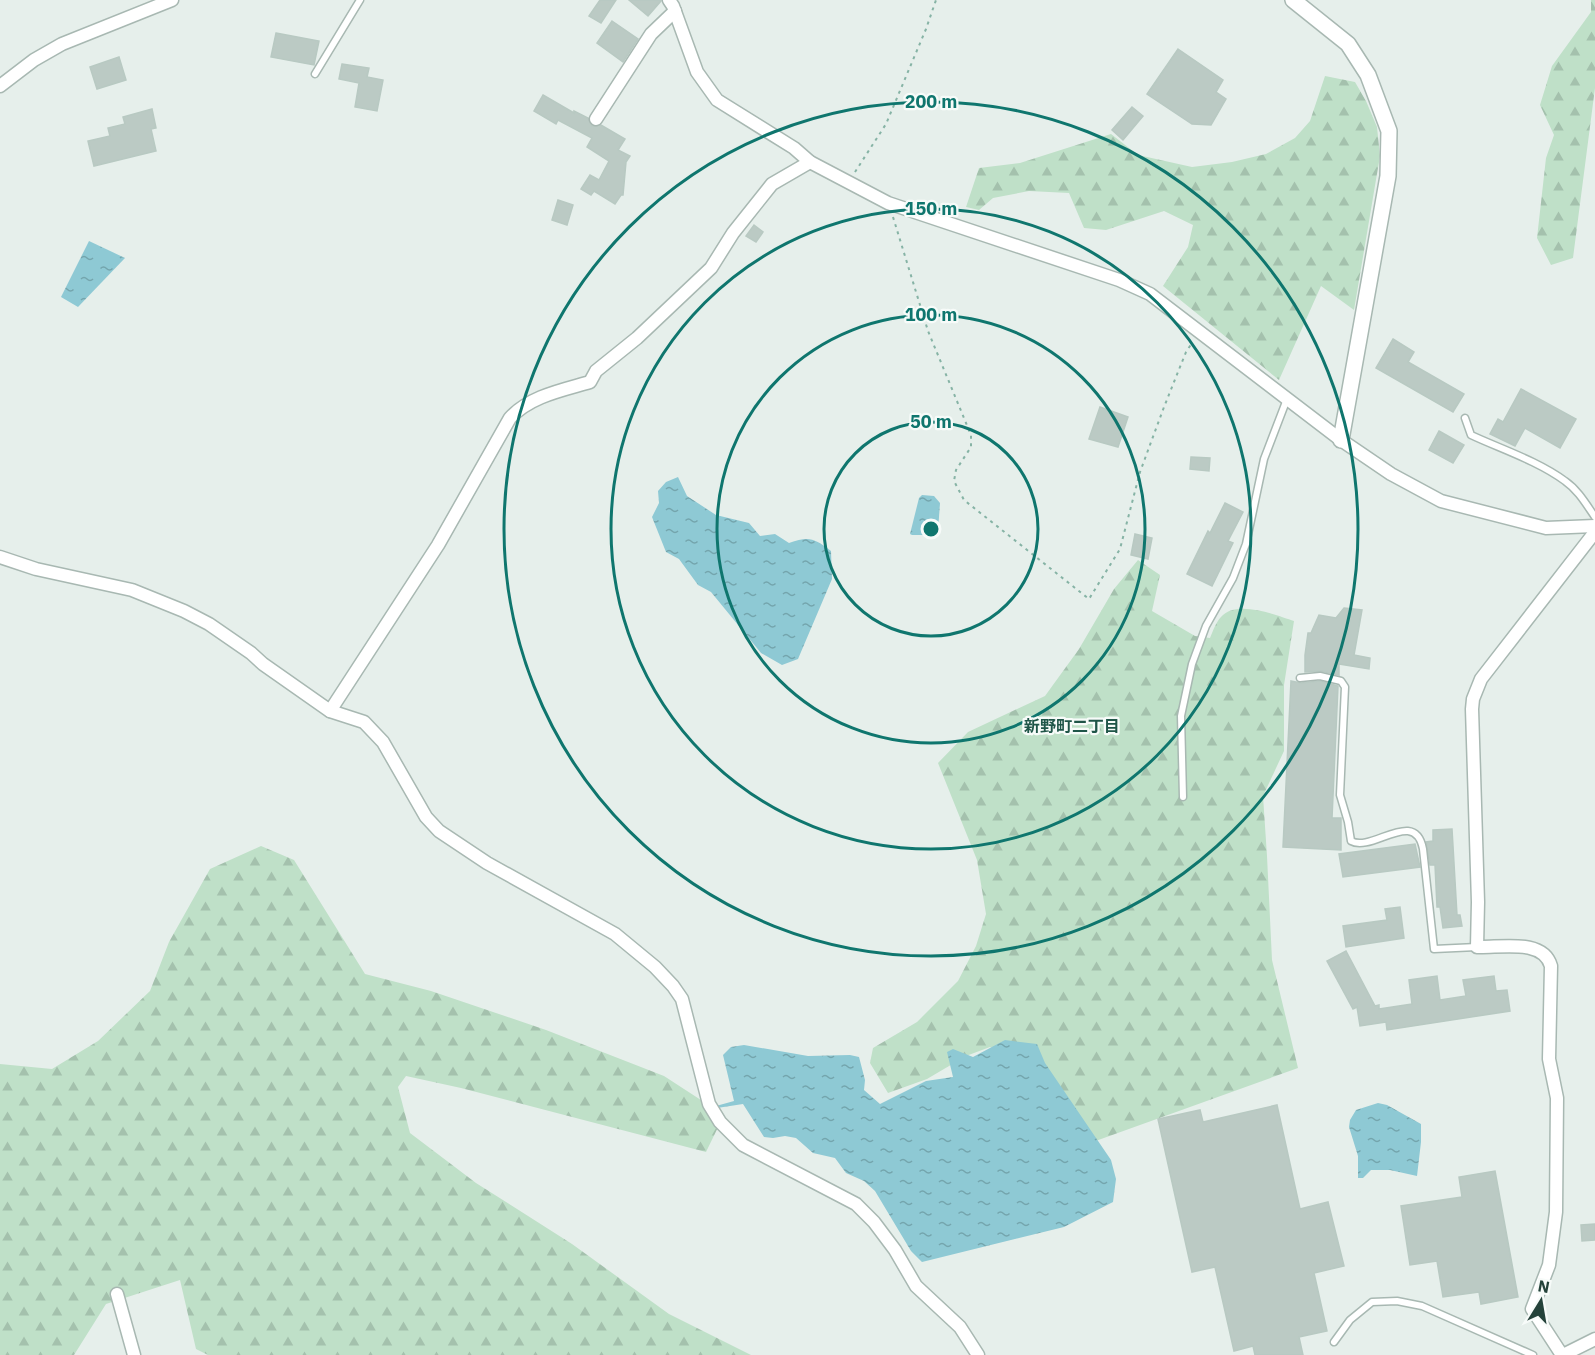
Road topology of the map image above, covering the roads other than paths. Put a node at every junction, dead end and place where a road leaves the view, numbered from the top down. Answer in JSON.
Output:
{"nodes":[{"id":1,"x":172,"y":0,"type":"edge"},
{"id":2,"x":360,"y":0,"type":"edge"},
{"id":3,"x":1293,"y":0,"type":"edge"},
{"id":4,"x":672,"y":6,"type":"edge"},
{"id":5,"x":315,"y":74,"type":"dead end"},
{"id":6,"x":0,"y":86,"type":"edge"},
{"id":7,"x":596,"y":119,"type":"dead end"},
{"id":8,"x":810,"y":162,"type":"junction"},
{"id":9,"x":1288,"y":399,"type":"junction"},
{"id":10,"x":1465,"y":418,"type":"dead end"},
{"id":11,"x":1341,"y":440,"type":"junction"},
{"id":12,"x":1594,"y":524,"type":"edge"},
{"id":13,"x":0,"y":557,"type":"edge"},
{"id":14,"x":1300,"y":678,"type":"dead end"},
{"id":15,"x":330,"y":711,"type":"junction"},
{"id":16,"x":1183,"y":797,"type":"dead end"},
{"id":17,"x":1477,"y":947,"type":"junction"},
{"id":18,"x":117,"y":1294,"type":"dead end"},
{"id":19,"x":1595,"y":1339,"type":"edge"},
{"id":20,"x":1334,"y":1341,"type":"dead end"},
{"id":21,"x":134,"y":1355,"type":"edge"},
{"id":22,"x":978,"y":1355,"type":"edge"},
{"id":23,"x":1533,"y":1355,"type":"edge"},
{"id":24,"x":1563,"y":1355,"type":"edge"}],
"edges":[{"from":1,"to":6,"type":"street"},
{"from":2,"to":5,"type":"lane"},
{"from":3,"to":11,"type":"street"},
{"from":4,"to":7,"type":"street"},
{"from":4,"to":8,"type":"street"},
{"from":8,"to":9,"type":"street"},
{"from":8,"to":15,"type":"street"},
{"from":9,"to":11,"type":"street"},
{"from":9,"to":16,"type":"lane"},
{"from":10,"to":12,"type":"lane"},
{"from":11,"to":12,"type":"street"},
{"from":12,"to":17,"type":"street"},
{"from":13,"to":15,"type":"street"},
{"from":14,"to":17,"type":"lane"},
{"from":15,"to":22,"type":"street"},
{"from":17,"to":24,"type":"street"},
{"from":18,"to":21,"type":"street"},
{"from":19,"to":24,"type":"street"},
{"from":20,"to":23,"type":"lane"}]}
